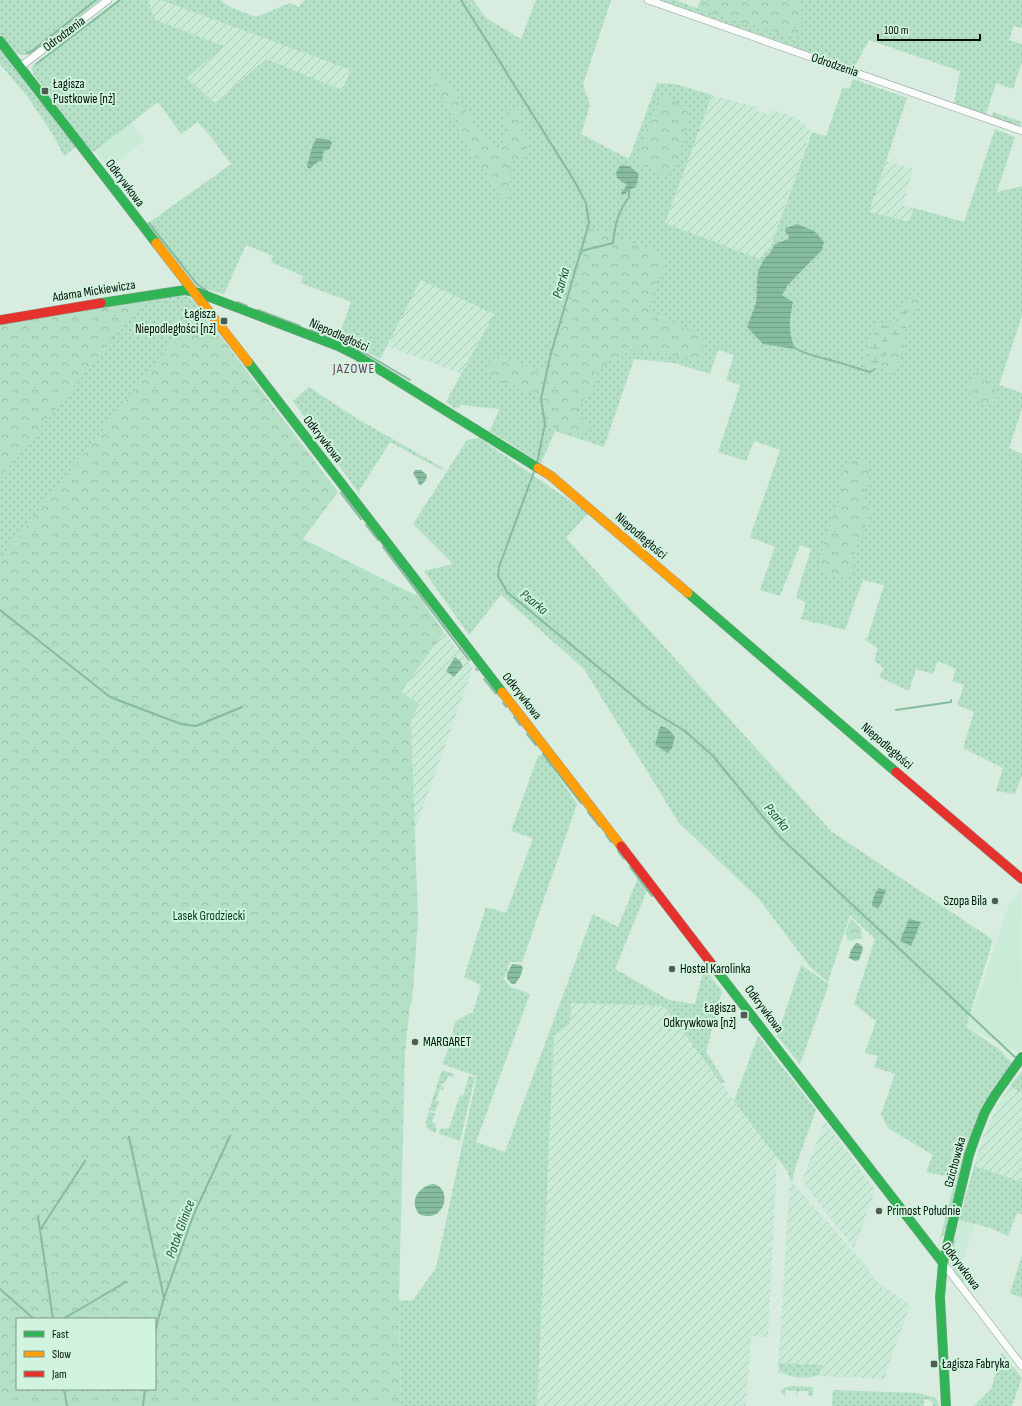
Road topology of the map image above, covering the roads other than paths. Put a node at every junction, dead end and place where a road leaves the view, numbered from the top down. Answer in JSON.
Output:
{"nodes":[{"id":1,"x":108,"y":0,"type":"edge"},
{"id":2,"x":648,"y":0,"type":"edge"},
{"id":3,"x":0,"y":41,"type":"edge"},
{"id":4,"x":20,"y":67,"type":"junction"},
{"id":5,"x":1022,"y":131,"type":"edge"},
{"id":6,"x":192,"y":291,"type":"junction"},
{"id":7,"x":0,"y":320,"type":"edge"},
{"id":8,"x":1022,"y":879,"type":"edge"},
{"id":9,"x":1022,"y":1057,"type":"edge"},
{"id":10,"x":943,"y":1263,"type":"junction"},
{"id":11,"x":1022,"y":1366,"type":"edge"},
{"id":12,"x":946,"y":1406,"type":"edge"}],
"edges":[{"from":1,"to":4,"type":"street","name":"Odrodzenia"},
{"from":2,"to":5,"type":"street","name":"Odrodzenia"},
{"from":3,"to":4,"type":"street","name":"Odkrywkowa"},
{"from":4,"to":6,"type":"street","name":"Odkrywkowa"},
{"from":6,"to":7,"type":"street","name":"Adama Mickiewicza"},
{"from":6,"to":8,"type":"street","name":"Niepodległości"},
{"from":6,"to":10,"type":"street","name":"Odkrywkowa"},
{"from":9,"to":10,"type":"street","name":"Gzichowska"},
{"from":10,"to":11,"type":"street","name":"Odkrywkowa"},
{"from":10,"to":12,"type":"street","name":"Gzichowska"}]}
